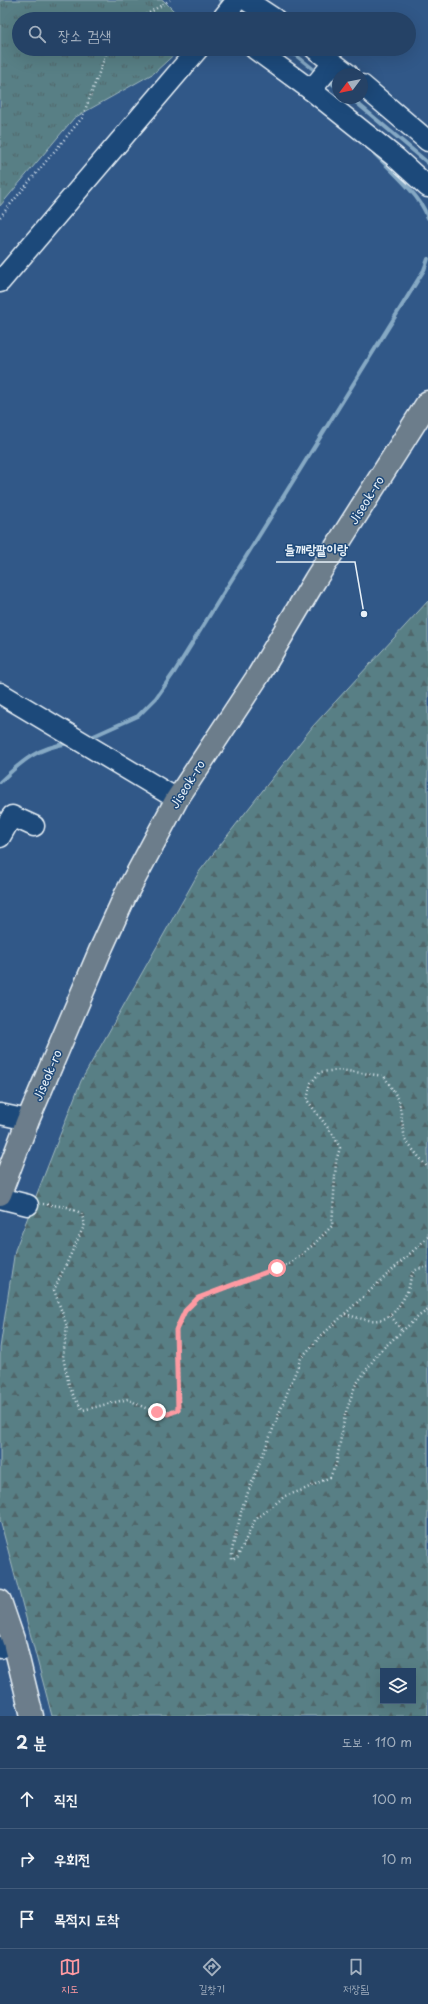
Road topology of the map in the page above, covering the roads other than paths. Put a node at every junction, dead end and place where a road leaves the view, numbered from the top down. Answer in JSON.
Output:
{"nodes":[{"id":1,"x":237,"y":0,"type":"edge"},
{"id":2,"x":246,"y":0,"type":"edge"},
{"id":3,"x":228,"y":12,"type":"edge"},
{"id":4,"x":264,"y":12,"type":"edge"},
{"id":5,"x":192,"y":56,"type":"edge"},
{"id":6,"x":265,"y":56,"type":"edge"},
{"id":7,"x":331,"y":62,"type":"edge"},
{"id":8,"x":312,"y":88,"type":"junction"},
{"id":9,"x":368,"y":90,"type":"edge"},
{"id":10,"x":423,"y":136,"type":"edge"},
{"id":11,"x":395,"y":157,"type":"junction"},
{"id":12,"x":428,"y":187,"type":"edge"},
{"id":13,"x":0,"y":282,"type":"edge"},
{"id":14,"x":428,"y":402,"type":"edge"},
{"id":15,"x":0,"y":693,"type":"edge"},
{"id":16,"x":177,"y":799,"type":"junction"},
{"id":17,"x":34,"y":826,"type":"dead end"},
{"id":18,"x":0,"y":837,"type":"edge"},
{"id":19,"x":0,"y":1114,"type":"edge"},
{"id":20,"x":28,"y":1120,"type":"junction"},
{"id":21,"x":0,"y":1194,"type":"edge"},
{"id":22,"x":0,"y":1198,"type":"edge"},
{"id":23,"x":35,"y":1204,"type":"road end"},
{"id":24,"x":0,"y":1601,"type":"edge"},
{"id":25,"x":7,"y":1645,"type":"edge"},
{"id":26,"x":32,"y":1716,"type":"edge"}],
"edges":[{"from":1,"to":3,"type":"street"},
{"from":2,"to":4,"type":"street"},
{"from":5,"to":13,"type":"street"},
{"from":6,"to":8,"type":"street"},
{"from":7,"to":8,"type":"street"},
{"from":8,"to":11,"type":"street"},
{"from":9,"to":10,"type":"street"},
{"from":10,"to":11,"type":"street"},
{"from":11,"to":12,"type":"street"},
{"from":14,"to":16,"type":"main road","name":"Jiseok-ro"},
{"from":15,"to":16,"type":"street"},
{"from":16,"to":20,"type":"main road","name":"Jiseok-ro"},
{"from":17,"to":18,"type":"street"},
{"from":19,"to":20,"type":"street"},
{"from":20,"to":21,"type":"main road","name":"Jiseok-ro"},
{"from":22,"to":23,"type":"street"},
{"from":24,"to":25,"type":"main road"},
{"from":25,"to":26,"type":"main road"}]}
